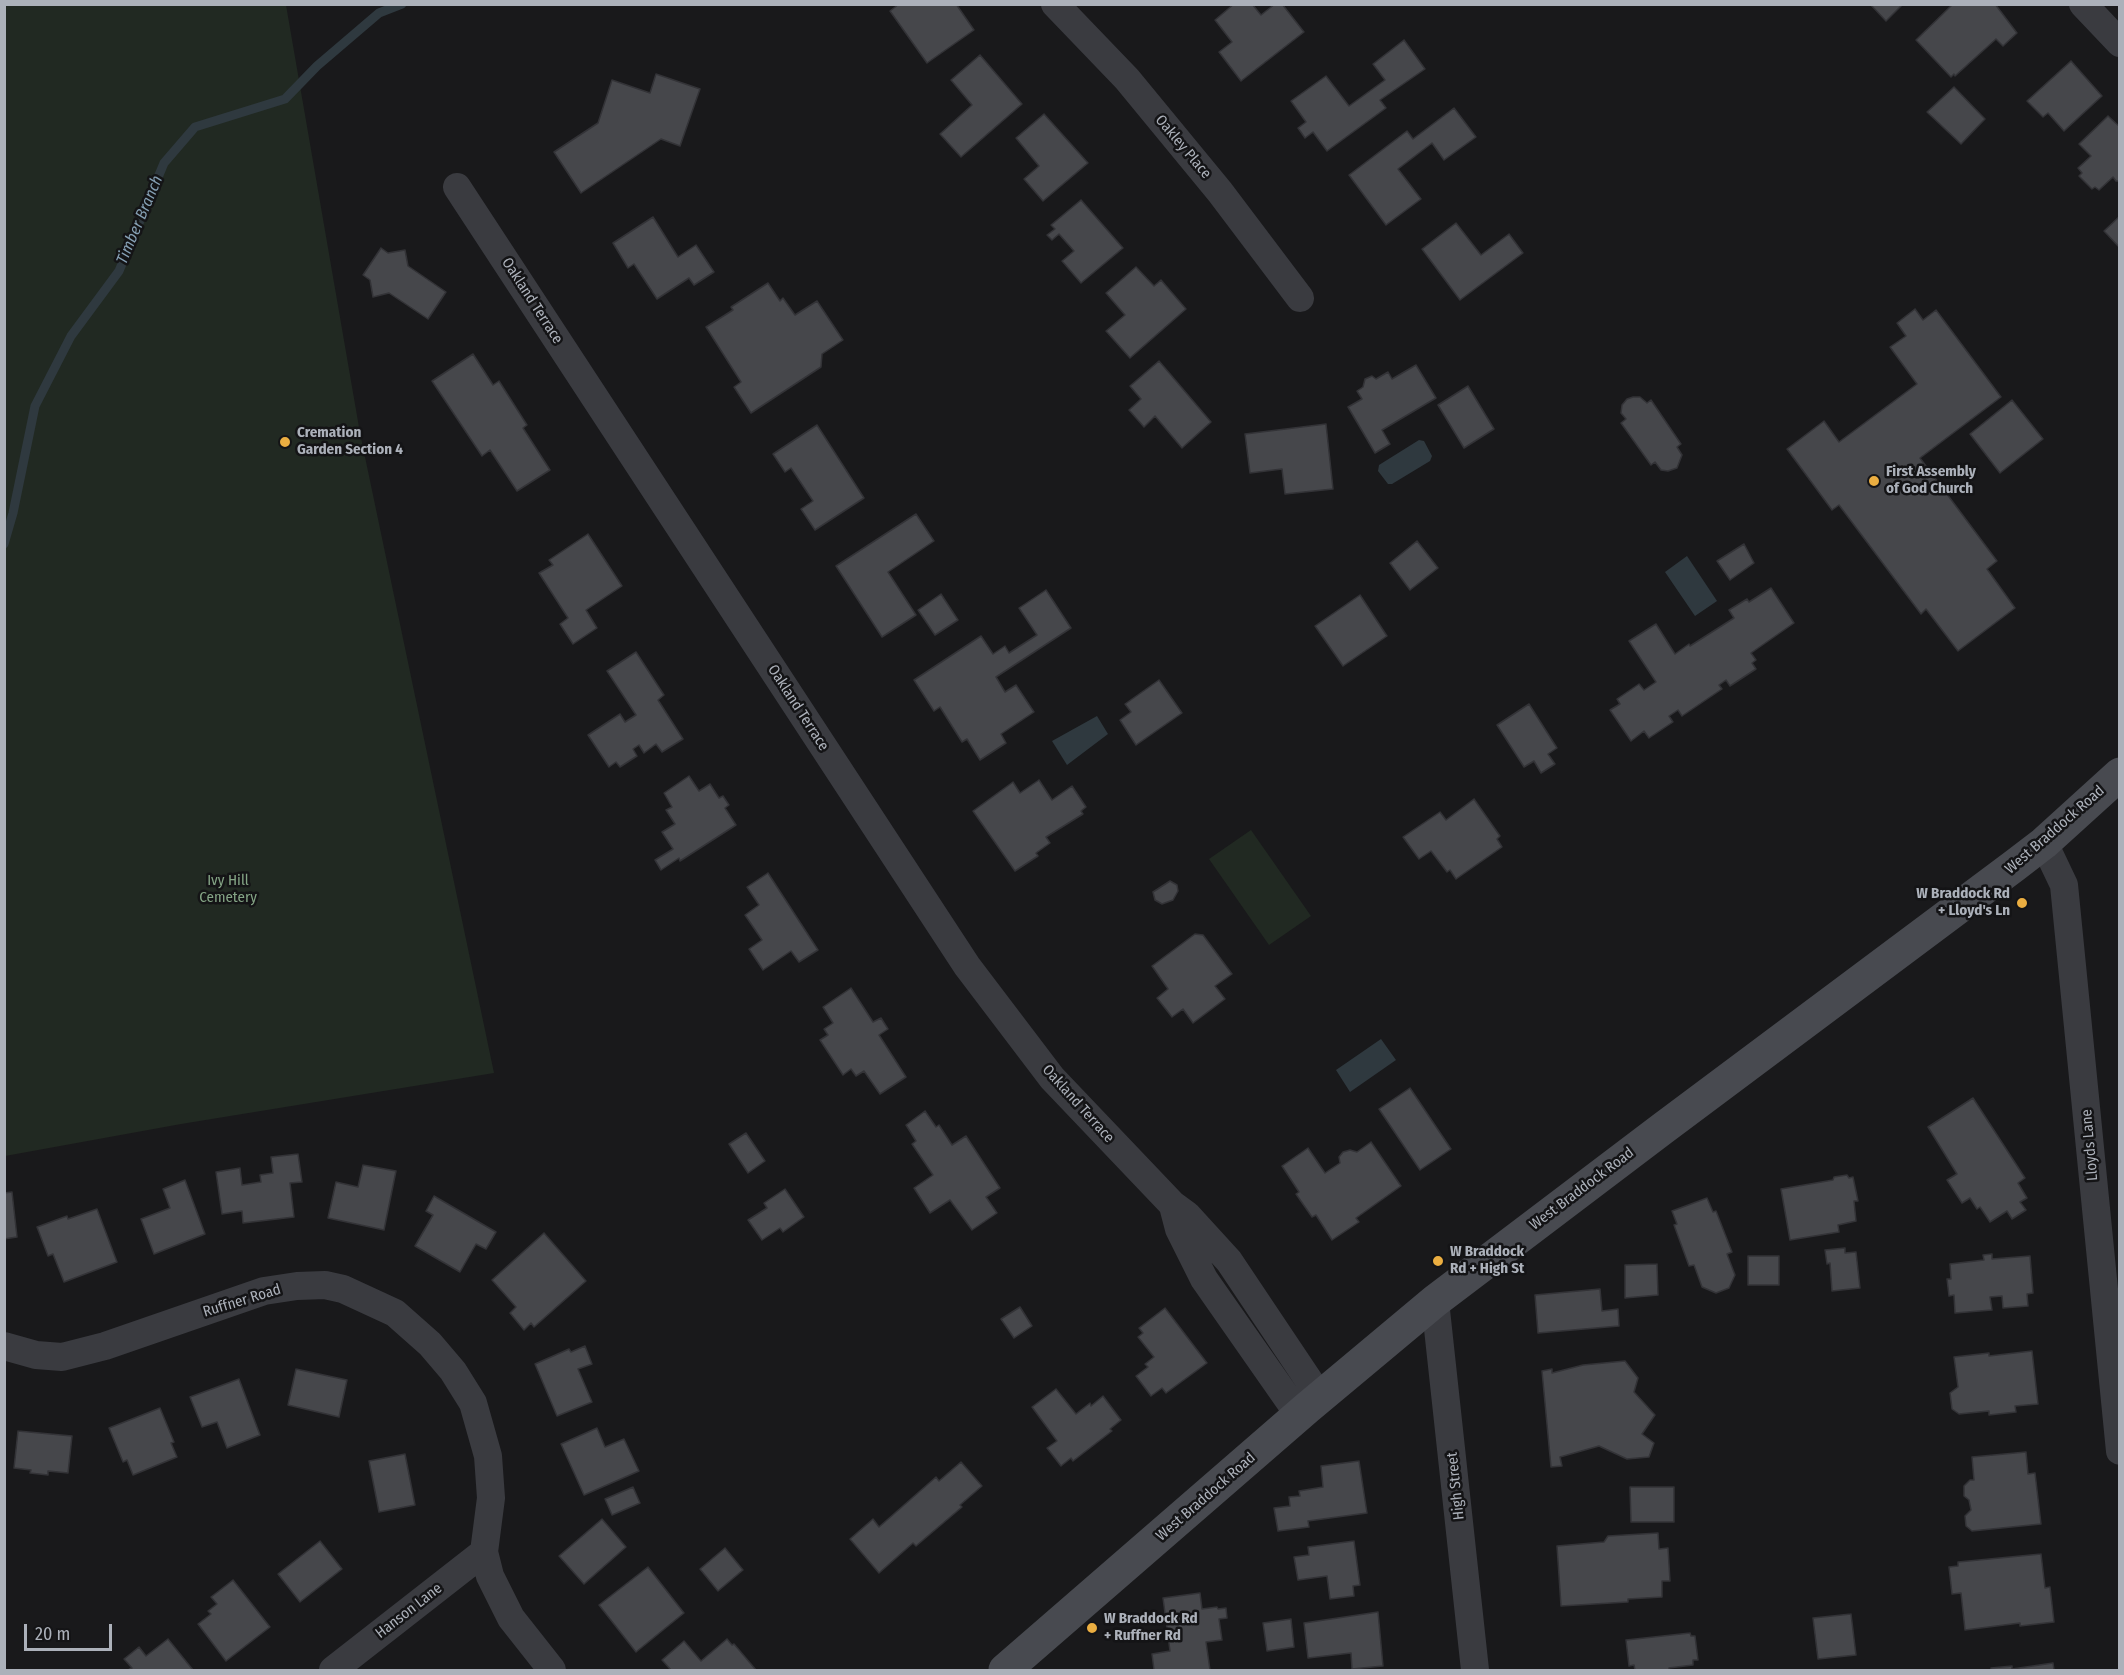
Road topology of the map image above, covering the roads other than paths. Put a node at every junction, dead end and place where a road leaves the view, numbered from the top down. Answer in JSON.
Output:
{"nodes":[{"id":1,"x":1054,"y":4,"type":"edge"},
{"id":2,"x":2083,"y":4,"type":"edge"},
{"id":3,"x":2120,"y":44,"type":"edge"},
{"id":4,"x":457,"y":187,"type":"dead end"},
{"id":5,"x":1300,"y":298,"type":"dead end"},
{"id":6,"x":2120,"y":774,"type":"edge"},
{"id":7,"x":2044,"y":843,"type":"junction"},
{"id":8,"x":1435,"y":1301,"type":"junction"},
{"id":9,"x":4,"y":1346,"type":"edge"},
{"id":10,"x":1310,"y":1406,"type":"junction"},
{"id":11,"x":2120,"y":1451,"type":"edge"},
{"id":12,"x":484,"y":1552,"type":"junction"},
{"id":13,"x":333,"y":1671,"type":"edge"},
{"id":14,"x":552,"y":1671,"type":"edge"},
{"id":15,"x":1005,"y":1671,"type":"edge"},
{"id":16,"x":1475,"y":1671,"type":"edge"}],
"edges":[{"from":1,"to":5,"type":"street","name":"Oakley Place"},
{"from":2,"to":3,"type":"street"},
{"from":4,"to":10,"type":"street","name":"Oakland Terrace"},
{"from":6,"to":7,"type":"main road","name":"West Braddock Road"},
{"from":7,"to":8,"type":"main road","name":"West Braddock Road"},
{"from":7,"to":11,"type":"street","name":"Lloyds Lane"},
{"from":8,"to":10,"type":"main road","name":"West Braddock Road"},
{"from":8,"to":16,"type":"street","name":"High Street"},
{"from":9,"to":12,"type":"street","name":"Ruffner Road"},
{"from":10,"to":15,"type":"main road","name":"West Braddock Road"},
{"from":12,"to":13,"type":"street","name":"Hanson Lane"},
{"from":12,"to":14,"type":"street","name":"Ruffner Road"}]}
